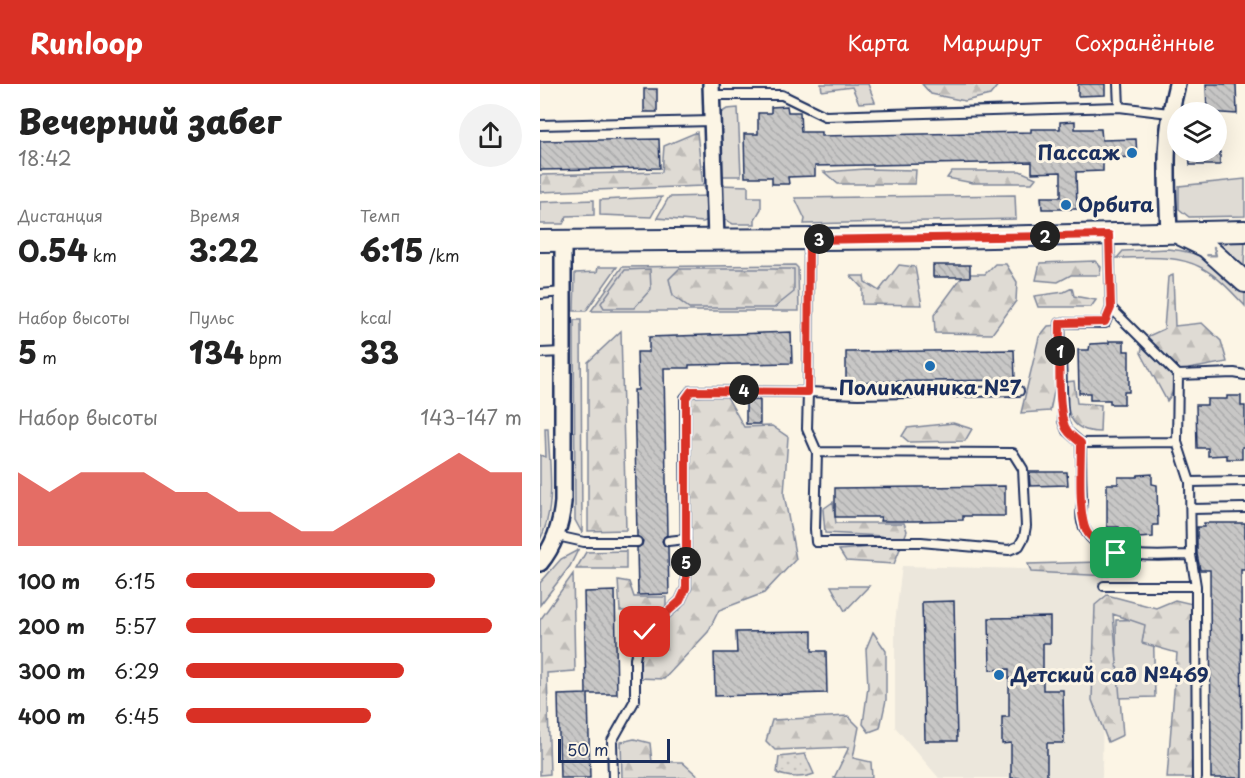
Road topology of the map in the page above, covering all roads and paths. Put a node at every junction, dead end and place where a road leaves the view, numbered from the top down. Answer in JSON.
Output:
{"nodes":[{"id":1,"x":1118,"y":84,"type":"edge"},
{"id":2,"x":1177,"y":84,"type":"edge"},
{"id":3,"x":711,"y":90,"type":"edge"},
{"id":4,"x":1172,"y":102,"type":"edge"},
{"id":5,"x":1119,"y":107,"type":"junction"},
{"id":6,"x":1167,"y":113,"type":"edge"},
{"id":7,"x":712,"y":121,"type":"junction"},
{"id":8,"x":540,"y":125,"type":"edge"},
{"id":9,"x":1167,"y":133,"type":"edge"},
{"id":10,"x":1245,"y":231,"type":"edge"},
{"id":11,"x":1173,"y":233,"type":"junction"},
{"id":12,"x":1109,"y":235,"type":"junction"},
{"id":13,"x":563,"y":240,"type":"junction"},
{"id":14,"x":716,"y":240,"type":"junction"},
{"id":15,"x":809,"y":240,"type":"junction"},
{"id":16,"x":540,"y":241,"type":"edge"},
{"id":17,"x":1245,"y":282,"type":"edge"},
{"id":18,"x":563,"y":292,"type":"junction"},
{"id":19,"x":540,"y":294,"type":"edge"},
{"id":20,"x":1111,"y":308,"type":"junction"},
{"id":21,"x":563,"y":352,"type":"junction"},
{"id":22,"x":540,"y":353,"type":"edge"},
{"id":23,"x":1178,"y":375,"type":"junction"},
{"id":24,"x":1245,"y":375,"type":"edge"},
{"id":25,"x":1019,"y":391,"type":"dead end"},
{"id":26,"x":808,"y":392,"type":"junction"},
{"id":27,"x":1177,"y":442,"type":"junction"},
{"id":28,"x":1081,"y":443,"type":"junction"},
{"id":29,"x":817,"y":452,"type":"junction"},
{"id":30,"x":1245,"y":481,"type":"edge"},
{"id":31,"x":1190,"y":482,"type":"junction"},
{"id":32,"x":1245,"y":508,"type":"edge"},
{"id":33,"x":1191,"y":509,"type":"junction"},
{"id":34,"x":557,"y":536,"type":"junction"},
{"id":35,"x":686,"y":539,"type":"junction"},
{"id":36,"x":668,"y":541,"type":"dead end"},
{"id":37,"x":637,"y":542,"type":"dead end"},
{"id":38,"x":1191,"y":555,"type":"junction"},
{"id":39,"x":540,"y":563,"type":"edge"},
{"id":40,"x":1104,"y":586,"type":"dead end"},
{"id":41,"x":1196,"y":586,"type":"junction"},
{"id":42,"x":613,"y":778,"type":"edge"},
{"id":43,"x":1197,"y":778,"type":"edge"}],
"edges":[{"from":1,"to":5,"type":"lane"},
{"from":2,"to":4,"type":"street"},
{"from":3,"to":5,"type":"lane"},
{"from":3,"to":7,"type":"street"},
{"from":5,"to":6,"type":"lane"},
{"from":7,"to":8,"type":"lane"},
{"from":7,"to":14,"type":"street"},
{"from":9,"to":11,"type":"street"},
{"from":10,"to":11,"type":"street"},
{"from":11,"to":12,"type":"street"},
{"from":11,"to":17,"type":"street","one_way":true},
{"from":12,"to":15,"type":"street"},
{"from":12,"to":20,"type":"lane"},
{"from":13,"to":14,"type":"street"},
{"from":13,"to":16,"type":"street"},
{"from":13,"to":18,"type":"street"},
{"from":14,"to":15,"type":"street"},
{"from":15,"to":26,"type":"lane"},
{"from":18,"to":19,"type":"lane"},
{"from":18,"to":21,"type":"street"},
{"from":20,"to":23,"type":"lane"},
{"from":20,"to":28,"type":"lane"},
{"from":21,"to":22,"type":"lane"},
{"from":21,"to":34,"type":"street"},
{"from":23,"to":24,"type":"lane"},
{"from":23,"to":27,"type":"lane"},
{"from":25,"to":26,"type":"lane"},
{"from":26,"to":29,"type":"lane"},
{"from":26,"to":35,"type":"lane"},
{"from":27,"to":28,"type":"lane"},
{"from":27,"to":31,"type":"lane"},
{"from":28,"to":38,"type":"lane"},
{"from":29,"to":29,"type":"lane"},
{"from":30,"to":31,"type":"lane"},
{"from":31,"to":33,"type":"lane"},
{"from":32,"to":33,"type":"lane"},
{"from":33,"to":38,"type":"lane"},
{"from":34,"to":37,"type":"lane"},
{"from":34,"to":39,"type":"street"},
{"from":35,"to":36,"type":"lane"},
{"from":35,"to":42,"type":"lane"},
{"from":38,"to":41,"type":"lane"},
{"from":40,"to":41,"type":"lane"},
{"from":41,"to":43,"type":"lane"}]}
